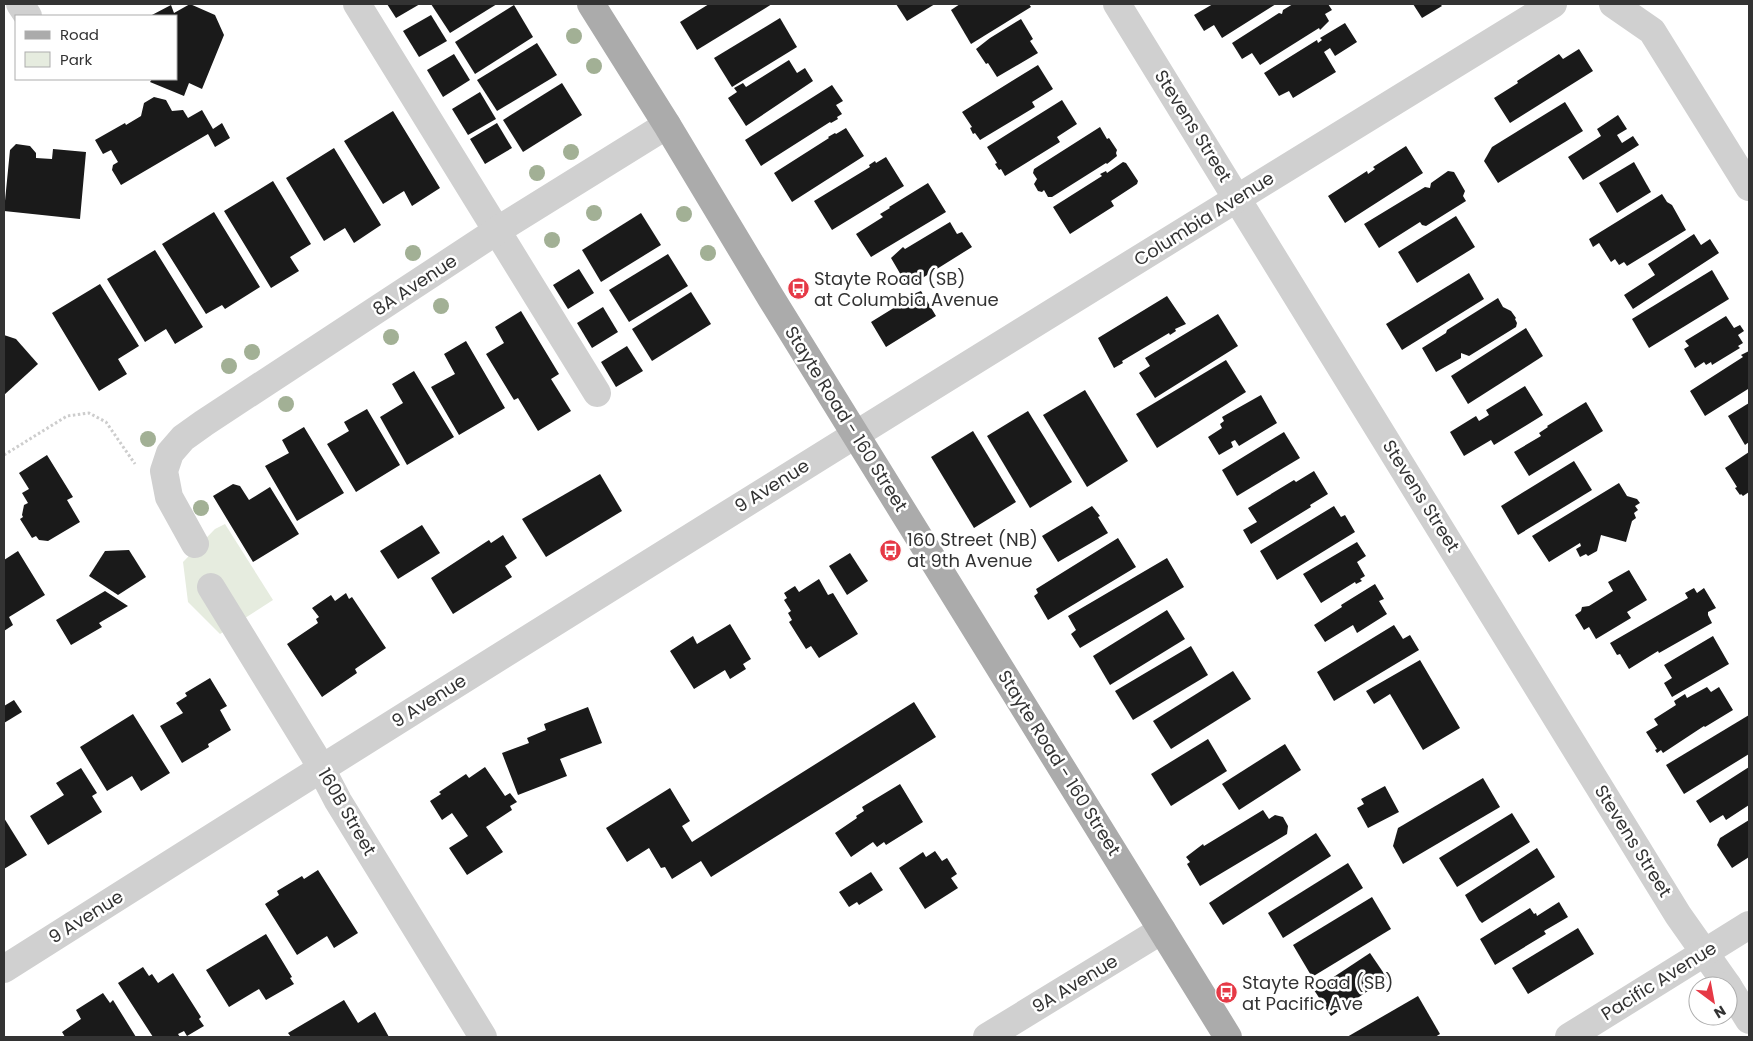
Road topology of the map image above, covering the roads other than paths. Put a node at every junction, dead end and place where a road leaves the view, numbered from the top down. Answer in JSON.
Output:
{"nodes":[{"id":1,"x":20,"y":4,"type":"edge"},
{"id":2,"x":357,"y":4,"type":"edge"},
{"id":3,"x":591,"y":4,"type":"edge"},
{"id":4,"x":1117,"y":4,"type":"edge"},
{"id":5,"x":1553,"y":4,"type":"edge"},
{"id":6,"x":1613,"y":4,"type":"edge"},
{"id":7,"x":1649,"y":4,"type":"edge"},
{"id":8,"x":27,"y":15,"type":"edge"},
{"id":9,"x":1652,"y":31,"type":"junction"},
{"id":10,"x":667,"y":125,"type":"junction"},
{"id":11,"x":1749,"y":186,"type":"edge"},
{"id":12,"x":1237,"y":198,"type":"junction"},
{"id":13,"x":498,"y":230,"type":"junction"},
{"id":14,"x":597,"y":393,"type":"dead end"},
{"id":15,"x":855,"y":434,"type":"junction"},
{"id":16,"x":195,"y":544,"type":"dead end"},
{"id":17,"x":211,"y":587,"type":"dead end"},
{"id":18,"x":321,"y":768,"type":"junction"},
{"id":19,"x":1749,"y":925,"type":"edge"},
{"id":20,"x":1162,"y":930,"type":"junction"},
{"id":21,"x":1704,"y":952,"type":"junction"},
{"id":22,"x":4,"y":969,"type":"edge"},
{"id":23,"x":1721,"y":976,"type":"edge"},
{"id":24,"x":1738,"y":1002,"type":"edge"},
{"id":25,"x":1749,"y":1020,"type":"edge"},
{"id":26,"x":483,"y":1037,"type":"edge"},
{"id":27,"x":987,"y":1037,"type":"edge"},
{"id":28,"x":1228,"y":1037,"type":"edge"},
{"id":29,"x":1569,"y":1037,"type":"edge"}],
"edges":[{"from":1,"to":8,"type":"street"},
{"from":2,"to":13,"type":"street"},
{"from":3,"to":10,"type":"main road","name":"Stayte Road - 160 Street"},
{"from":4,"to":12,"type":"street","name":"Stevens Street"},
{"from":5,"to":12,"type":"street","name":"Columbia Avenue"},
{"from":6,"to":9,"type":"street"},
{"from":7,"to":9,"type":"street"},
{"from":9,"to":11,"type":"street"},
{"from":10,"to":13,"type":"street","name":"8A Avenue"},
{"from":10,"to":15,"type":"main road","name":"Stayte Road - 160 Street"},
{"from":12,"to":15,"type":"street","name":"Columbia Avenue"},
{"from":12,"to":21,"type":"street","name":"Stevens Street"},
{"from":13,"to":14,"type":"street"},
{"from":13,"to":16,"type":"street","name":"8A Avenue"},
{"from":15,"to":18,"type":"street","name":"9 Avenue"},
{"from":15,"to":20,"type":"main road","name":"Stayte Road - 160 Street"},
{"from":17,"to":18,"type":"street","name":"160B Street"},
{"from":18,"to":22,"type":"street","name":"9 Avenue"},
{"from":18,"to":26,"type":"street","name":"160B Street"},
{"from":19,"to":21,"type":"street","name":"Pacific Avenue"},
{"from":20,"to":27,"type":"street","name":"9A Avenue"},
{"from":20,"to":28,"type":"main road","name":"Stayte Road - 160 Street"},
{"from":21,"to":23,"type":"street","name":"Stevens Street"},
{"from":21,"to":29,"type":"street","name":"Pacific Avenue"},
{"from":24,"to":25,"type":"street","name":"Stevens Street"}]}
